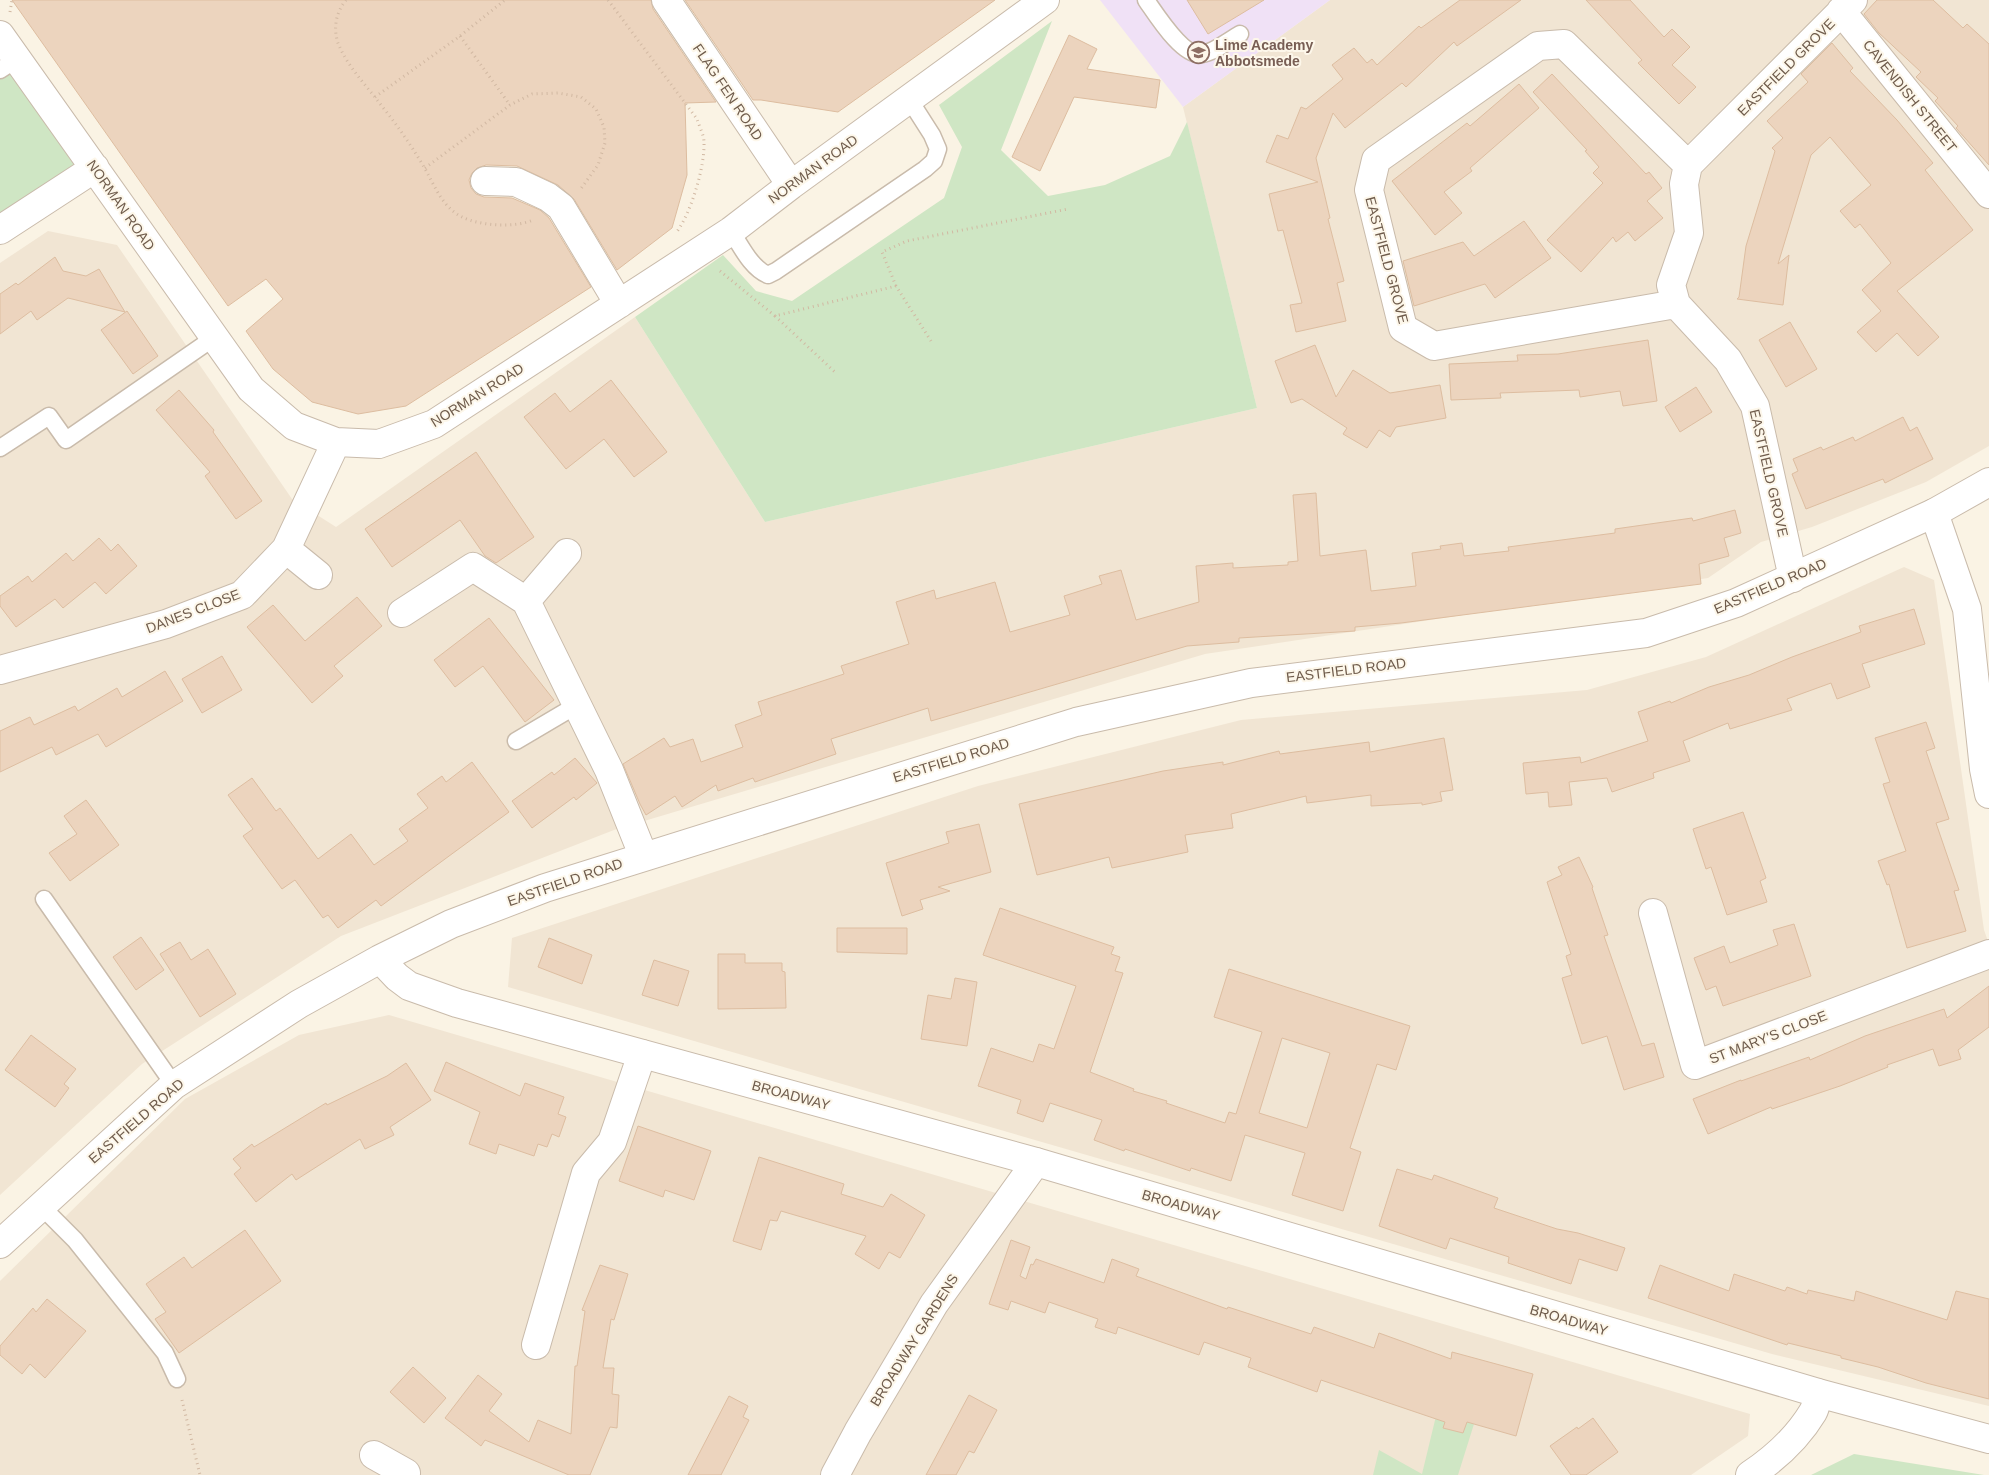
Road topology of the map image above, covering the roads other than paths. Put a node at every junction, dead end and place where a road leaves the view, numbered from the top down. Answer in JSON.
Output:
{"nodes":[{"id":1,"x":666,"y":0,"type":"edge"},
{"id":2,"x":1146,"y":0,"type":"edge"},
{"id":3,"x":1044,"y":2,"type":"edge"},
{"id":4,"x":1847,"y":6,"type":"edge"},
{"id":5,"x":5,"y":26,"type":"edge"},
{"id":6,"x":1240,"y":34,"type":"dead end"},
{"id":7,"x":8,"y":64,"type":"edge"},
{"id":8,"x":909,"y":99,"type":"junction"},
{"id":9,"x":1688,"y":166,"type":"junction"},
{"id":10,"x":95,"y":168,"type":"junction"},
{"id":11,"x":486,"y":181,"type":"dead end"},
{"id":12,"x":791,"y":185,"type":"junction"},
{"id":13,"x":1989,"y":194,"type":"edge"},
{"id":14,"x":0,"y":230,"type":"edge"},
{"id":15,"x":731,"y":231,"type":"junction"},
{"id":16,"x":619,"y":304,"type":"junction"},
{"id":17,"x":1676,"y":304,"type":"junction"},
{"id":18,"x":214,"y":337,"type":"junction"},
{"id":19,"x":336,"y":442,"type":"junction"},
{"id":20,"x":0,"y":448,"type":"edge"},
{"id":21,"x":1989,"y":482,"type":"edge"},
{"id":22,"x":1934,"y":513,"type":"junction"},
{"id":23,"x":286,"y":549,"type":"junction"},
{"id":24,"x":567,"y":553,"type":"dead end"},
{"id":25,"x":320,"y":575,"type":"dead end"},
{"id":26,"x":1793,"y":578,"type":"junction"},
{"id":27,"x":526,"y":601,"type":"junction"},
{"id":28,"x":402,"y":613,"type":"dead end"},
{"id":29,"x":0,"y":670,"type":"edge"},
{"id":30,"x":577,"y":705,"type":"junction"},
{"id":31,"x":516,"y":741,"type":"dead end"},
{"id":32,"x":1987,"y":777,"type":"edge"},
{"id":33,"x":643,"y":855,"type":"junction"},
{"id":34,"x":44,"y":899,"type":"dead end"},
{"id":35,"x":1653,"y":913,"type":"dead end"},
{"id":36,"x":1989,"y":954,"type":"edge"},
{"id":37,"x":380,"y":959,"type":"junction"},
{"id":38,"x":642,"y":1054,"type":"junction"},
{"id":39,"x":174,"y":1085,"type":"junction"},
{"id":40,"x":1036,"y":1162,"type":"junction"},
{"id":41,"x":41,"y":1206,"type":"junction"},
{"id":42,"x":0,"y":1244,"type":"edge"},
{"id":43,"x":536,"y":1345,"type":"dead end"},
{"id":44,"x":177,"y":1379,"type":"road end"},
{"id":45,"x":1818,"y":1393,"type":"junction"},
{"id":46,"x":1989,"y":1440,"type":"edge"},
{"id":47,"x":374,"y":1455,"type":"dead end"},
{"id":48,"x":410,"y":1474,"type":"edge"},
{"id":49,"x":835,"y":1475,"type":"edge"},
{"id":50,"x":1750,"y":1475,"type":"edge"}],
"edges":[{"from":1,"to":12,"type":"street","name":"FLAG FEN ROAD"},
{"from":2,"to":6,"type":"lane"},
{"from":3,"to":8,"type":"street","name":"NORMAN ROAD"},
{"from":4,"to":9,"type":"street","name":"EASTFIELD GROVE"},
{"from":4,"to":13,"type":"street","name":"CAVENDISH STREET"},
{"from":5,"to":7,"type":"street","name":"NORMAN ROAD"},
{"from":7,"to":10,"type":"street","name":"NORMAN ROAD"},
{"from":8,"to":12,"type":"street","name":"NORMAN ROAD"},
{"from":8,"to":15,"type":"lane"},
{"from":9,"to":17,"type":"street"},
{"from":9,"to":17,"type":"street","name":"EASTFIELD GROVE"},
{"from":10,"to":14,"type":"street"},
{"from":10,"to":18,"type":"street","name":"NORMAN ROAD"},
{"from":11,"to":16,"type":"street"},
{"from":12,"to":15,"type":"street","name":"NORMAN ROAD"},
{"from":15,"to":16,"type":"street","name":"NORMAN ROAD"},
{"from":16,"to":19,"type":"street","name":"NORMAN ROAD"},
{"from":17,"to":26,"type":"street","name":"EASTFIELD GROVE"},
{"from":18,"to":19,"type":"street","name":"NORMAN ROAD"},
{"from":18,"to":20,"type":"lane"},
{"from":19,"to":23,"type":"street","name":"DANES CLOSE"},
{"from":21,"to":22,"type":"street","name":"EASTFIELD ROAD"},
{"from":22,"to":26,"type":"street","name":"EASTFIELD ROAD"},
{"from":22,"to":32,"type":"street"},
{"from":23,"to":25,"type":"street"},
{"from":23,"to":29,"type":"street","name":"DANES CLOSE"},
{"from":24,"to":27,"type":"street"},
{"from":26,"to":33,"type":"street","name":"EASTFIELD ROAD"},
{"from":27,"to":28,"type":"street"},
{"from":27,"to":30,"type":"street"},
{"from":30,"to":31,"type":"lane"},
{"from":30,"to":33,"type":"street"},
{"from":33,"to":37,"type":"street","name":"EASTFIELD ROAD"},
{"from":34,"to":39,"type":"lane"},
{"from":35,"to":36,"type":"street","name":"ST MARY'S CLOSE"},
{"from":37,"to":38,"type":"street","name":"BROADWAY"},
{"from":37,"to":39,"type":"street","name":"EASTFIELD ROAD"},
{"from":38,"to":40,"type":"street","name":"BROADWAY"},
{"from":38,"to":43,"type":"street"},
{"from":39,"to":41,"type":"street","name":"EASTFIELD ROAD"},
{"from":40,"to":45,"type":"street","name":"BROADWAY"},
{"from":40,"to":49,"type":"street","name":"BROADWAY GARDENS"},
{"from":41,"to":42,"type":"street","name":"EASTFIELD ROAD"},
{"from":41,"to":44,"type":"lane"},
{"from":45,"to":46,"type":"street","name":"BROADWAY"},
{"from":45,"to":50,"type":"street"},
{"from":47,"to":48,"type":"street"}]}
